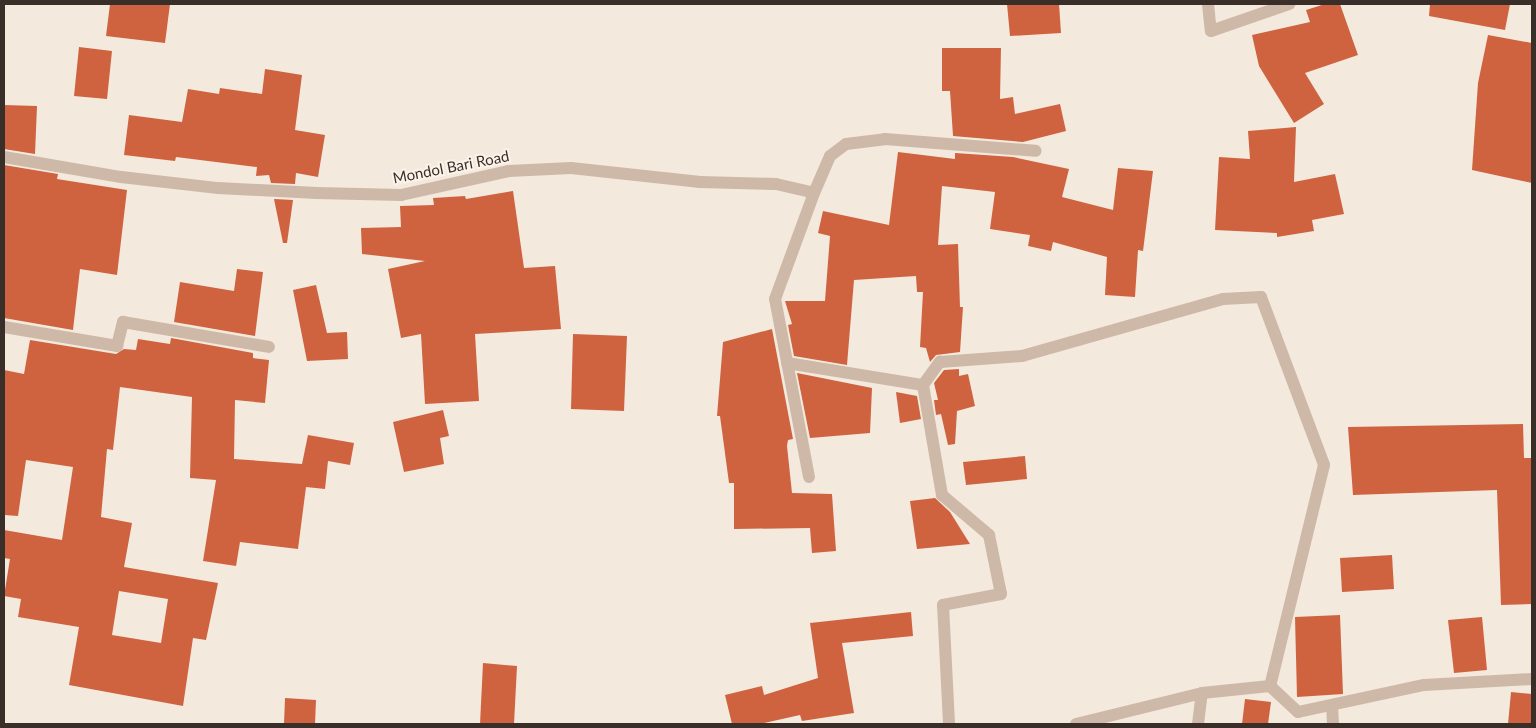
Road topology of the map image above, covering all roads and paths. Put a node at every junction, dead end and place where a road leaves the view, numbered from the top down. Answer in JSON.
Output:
{"nodes":[{"id":1,"x":1208,"y":4,"type":"edge"},
{"id":2,"x":1288,"y":4,"type":"edge"},
{"id":3,"x":1036,"y":151,"type":"dead end"},
{"id":4,"x":4,"y":156,"type":"edge"},
{"id":5,"x":814,"y":193,"type":"junction"},
{"id":6,"x":4,"y":327,"type":"edge"},
{"id":7,"x":269,"y":347,"type":"dead end"},
{"id":8,"x":787,"y":363,"type":"junction"},
{"id":9,"x":923,"y":385,"type":"junction"},
{"id":10,"x":808,"y":477,"type":"dead end"},
{"id":11,"x":1532,"y":679,"type":"edge"},
{"id":12,"x":1270,"y":686,"type":"junction"},
{"id":13,"x":1202,"y":693,"type":"junction"},
{"id":14,"x":1332,"y":705,"type":"junction"},
{"id":15,"x":949,"y":724,"type":"edge"},
{"id":16,"x":1076,"y":724,"type":"edge"},
{"id":17,"x":1198,"y":724,"type":"edge"},
{"id":18,"x":1333,"y":724,"type":"edge"}],
"edges":[{"from":1,"to":2,"type":"street"},
{"from":3,"to":5,"type":"street"},
{"from":4,"to":5,"type":"street","name":"Mondol Bari Road"},
{"from":5,"to":8,"type":"street"},
{"from":6,"to":7,"type":"street"},
{"from":8,"to":9,"type":"street"},
{"from":8,"to":10,"type":"street"},
{"from":9,"to":12,"type":"street"},
{"from":9,"to":15,"type":"street"},
{"from":11,"to":14,"type":"street"},
{"from":12,"to":13,"type":"street"},
{"from":12,"to":14,"type":"street"},
{"from":13,"to":16,"type":"street"},
{"from":13,"to":17,"type":"street"},
{"from":14,"to":18,"type":"street"}]}
